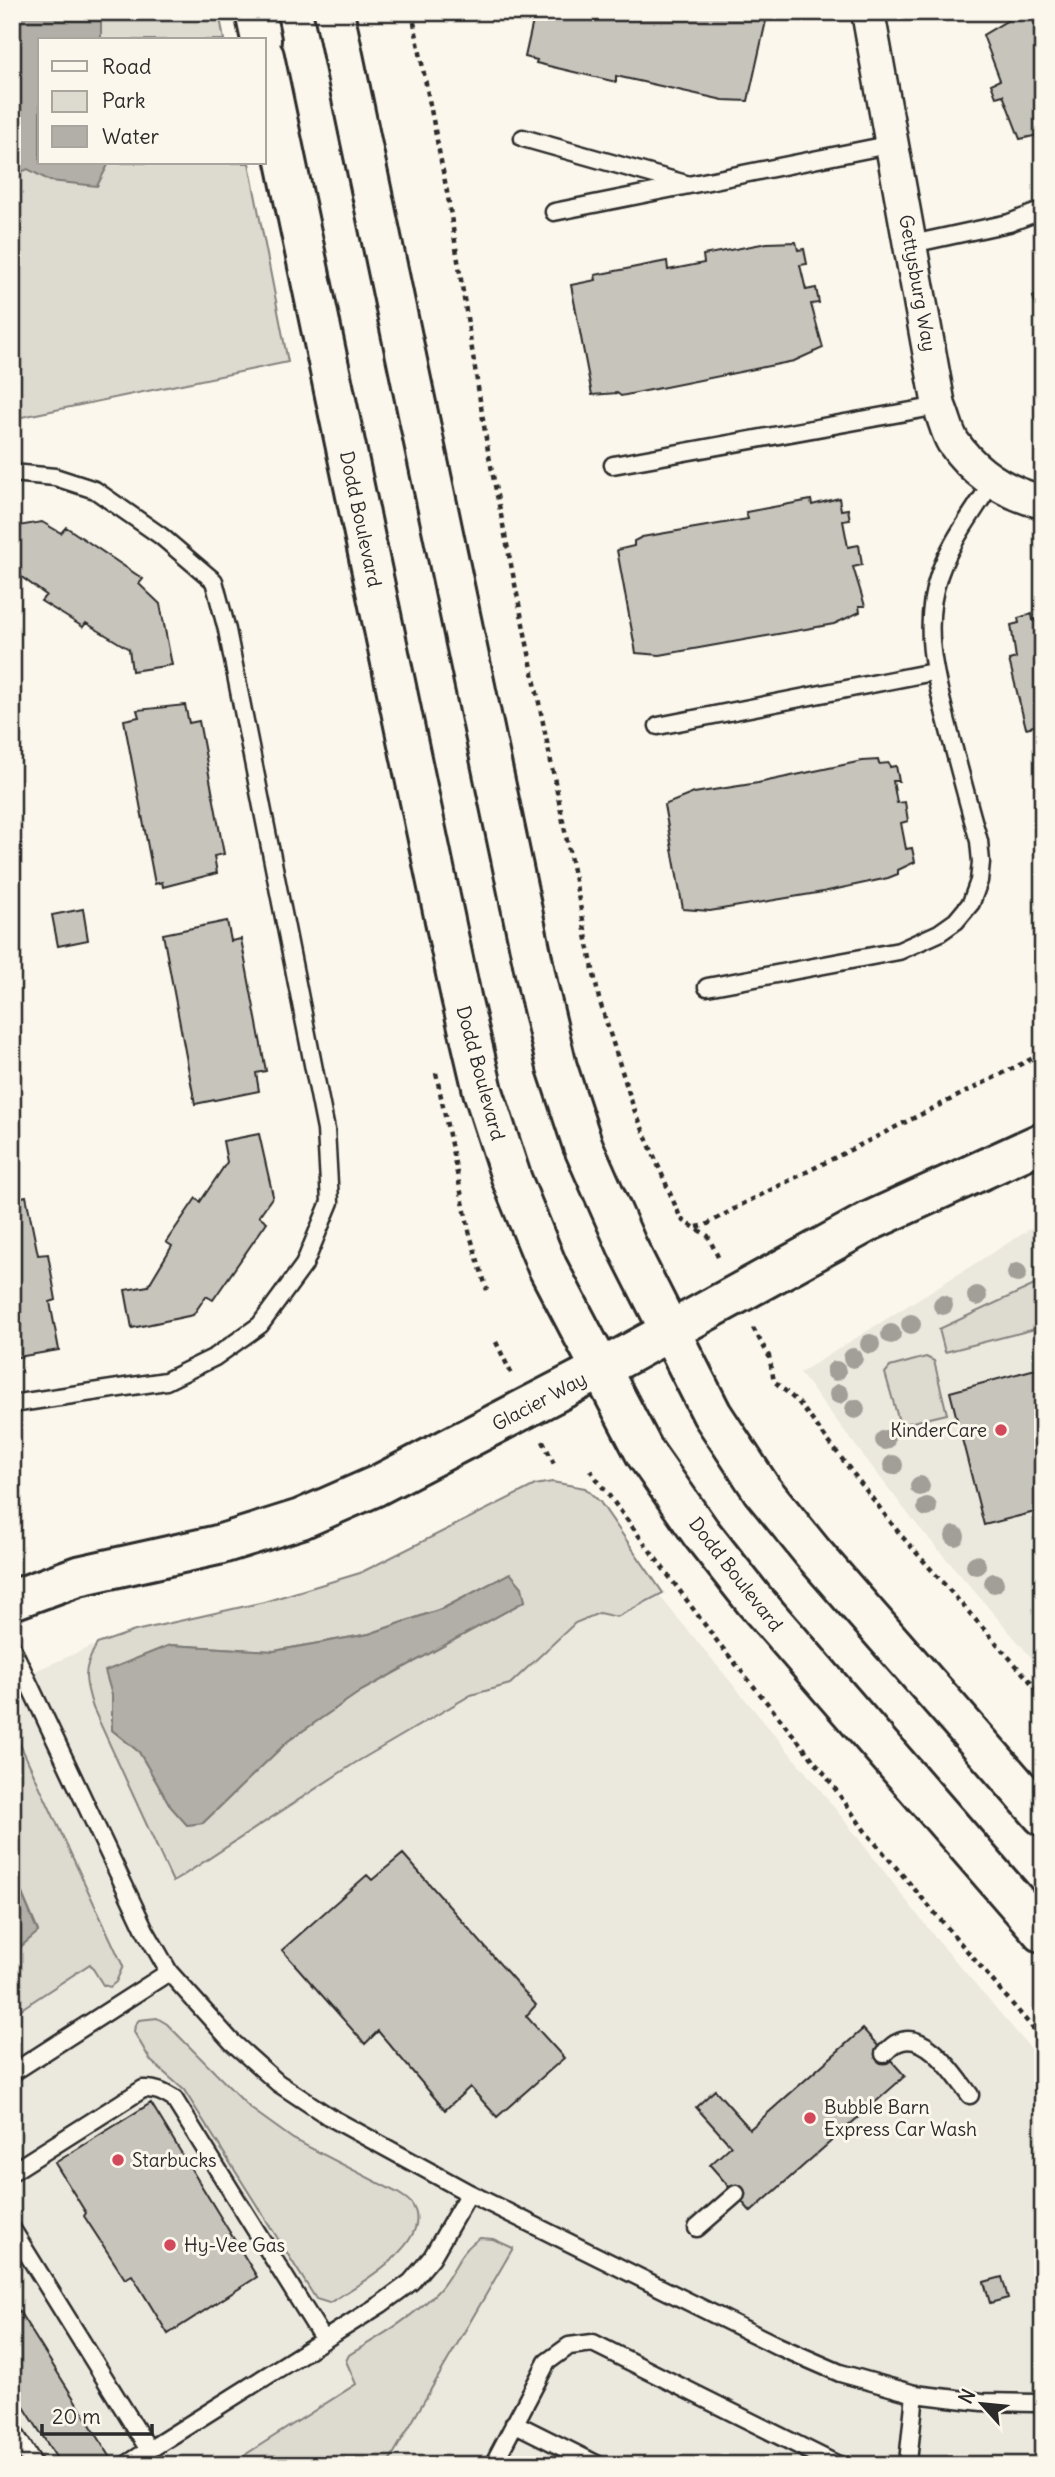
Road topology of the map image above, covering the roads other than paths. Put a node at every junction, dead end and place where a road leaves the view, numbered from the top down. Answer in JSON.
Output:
{"nodes":[{"id":1,"x":255,"y":12,"type":"edge"},
{"id":2,"x":334,"y":12,"type":"edge"},
{"id":3,"x":868,"y":12,"type":"edge"},
{"id":4,"x":261,"y":38,"type":"edge"},
{"id":5,"x":266,"y":66,"type":"edge"},
{"id":6,"x":523,"y":138,"type":"dead end"},
{"id":7,"x":893,"y":144,"type":"junction"},
{"id":8,"x":690,"y":185,"type":"junction"},
{"id":9,"x":1043,"y":210,"type":"edge"},
{"id":10,"x":554,"y":212,"type":"dead end"},
{"id":11,"x":912,"y":244,"type":"junction"},
{"id":12,"x":939,"y":406,"type":"junction"},
{"id":13,"x":613,"y":465,"type":"dead end"},
{"id":14,"x":12,"y":473,"type":"edge"},
{"id":15,"x":992,"y":482,"type":"junction"},
{"id":16,"x":1043,"y":502,"type":"edge"},
{"id":17,"x":933,"y":672,"type":"junction"},
{"id":18,"x":658,"y":726,"type":"dead end"},
{"id":19,"x":707,"y":987,"type":"dead end"},
{"id":20,"x":1043,"y":1142,"type":"edge"},
{"id":21,"x":669,"y":1332,"type":"junction"},
{"id":22,"x":601,"y":1369,"type":"junction"},
{"id":23,"x":12,"y":1404,"type":"edge"},
{"id":24,"x":12,"y":1600,"type":"edge"},
{"id":25,"x":12,"y":1648,"type":"edge"},
{"id":26,"x":1043,"y":1816,"type":"edge"},
{"id":27,"x":1043,"y":1933,"type":"edge"},
{"id":28,"x":169,"y":1972,"type":"junction"},
{"id":29,"x":884,"y":2054,"type":"dead end"},
{"id":30,"x":12,"y":2073,"type":"edge"},
{"id":31,"x":970,"y":2095,"type":"dead end"},
{"id":32,"x":12,"y":2172,"type":"edge"},
{"id":33,"x":469,"y":2193,"type":"junction"},
{"id":34,"x":736,"y":2194,"type":"dead end"},
{"id":35,"x":697,"y":2228,"type":"dead end"},
{"id":36,"x":12,"y":2229,"type":"edge"},
{"id":37,"x":324,"y":2340,"type":"junction"},
{"id":38,"x":915,"y":2394,"type":"junction"},
{"id":39,"x":1041,"y":2403,"type":"edge"},
{"id":40,"x":514,"y":2423,"type":"junction"},
{"id":41,"x":12,"y":2429,"type":"edge"},
{"id":42,"x":149,"y":2450,"type":"junction"},
{"id":43,"x":909,"y":2464,"type":"edge"},
{"id":44,"x":34,"y":2465,"type":"edge"},
{"id":45,"x":126,"y":2465,"type":"edge"},
{"id":46,"x":494,"y":2465,"type":"edge"},
{"id":47,"x":598,"y":2465,"type":"edge"},
{"id":48,"x":838,"y":2465,"type":"edge"}],
"edges":[{"from":1,"to":4,"type":"street"},
{"from":2,"to":21,"type":"street"},
{"from":3,"to":7,"type":"street","name":"Gettysburg Way"},
{"from":5,"to":22,"type":"street","name":"Dodd Boulevard"},
{"from":6,"to":8,"type":"lane"},
{"from":7,"to":8,"type":"lane"},
{"from":7,"to":11,"type":"street","name":"Gettysburg Way"},
{"from":8,"to":10,"type":"lane"},
{"from":9,"to":11,"type":"lane"},
{"from":11,"to":12,"type":"street","name":"Gettysburg Way"},
{"from":12,"to":13,"type":"lane"},
{"from":12,"to":15,"type":"street","name":"Gettysburg Way"},
{"from":14,"to":23,"type":"lane"},
{"from":15,"to":16,"type":"street","name":"Gettysburg Way"},
{"from":15,"to":17,"type":"lane"},
{"from":17,"to":18,"type":"lane"},
{"from":17,"to":19,"type":"lane"},
{"from":20,"to":21,"type":"street","name":"Glacier Way"},
{"from":21,"to":22,"type":"street","name":"Glacier Way"},
{"from":21,"to":26,"type":"street"},
{"from":22,"to":24,"type":"street","name":"Glacier Way"},
{"from":22,"to":27,"type":"street","name":"Dodd Boulevard"},
{"from":25,"to":28,"type":"lane"},
{"from":28,"to":30,"type":"lane"},
{"from":28,"to":33,"type":"lane"},
{"from":29,"to":31,"type":"lane"},
{"from":32,"to":37,"type":"lane"},
{"from":33,"to":37,"type":"lane"},
{"from":33,"to":38,"type":"lane"},
{"from":34,"to":35,"type":"lane"},
{"from":36,"to":42,"type":"lane"},
{"from":37,"to":42,"type":"lane"},
{"from":38,"to":39,"type":"lane"},
{"from":38,"to":43,"type":"lane"},
{"from":40,"to":46,"type":"lane"},
{"from":40,"to":47,"type":"lane"},
{"from":40,"to":48,"type":"lane"},
{"from":41,"to":44,"type":"lane"},
{"from":42,"to":45,"type":"lane"}]}
